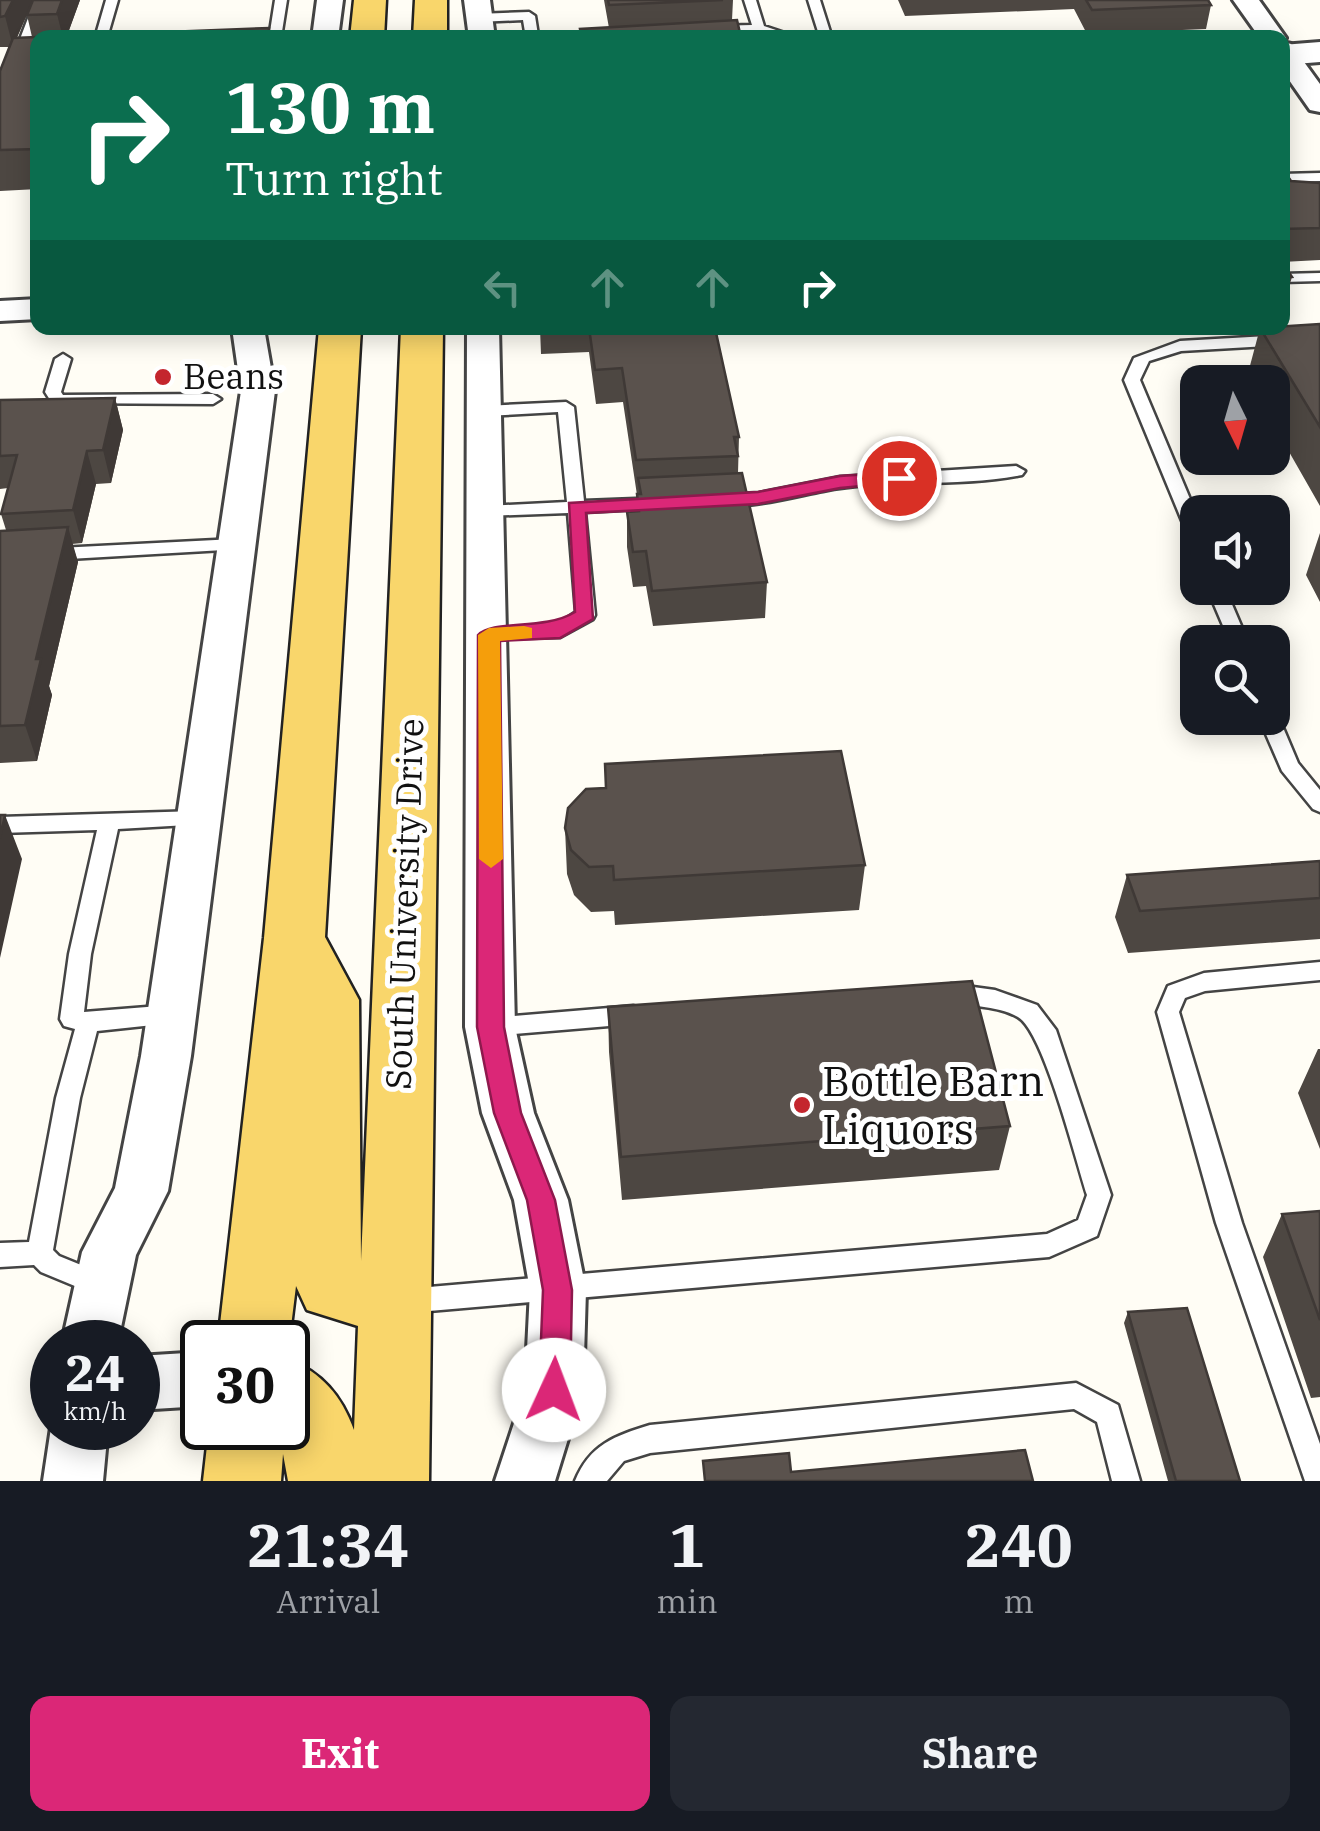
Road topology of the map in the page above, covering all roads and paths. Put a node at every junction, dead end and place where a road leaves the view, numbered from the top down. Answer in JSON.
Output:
{"nodes":[{"id":1,"x":41,"y":0,"type":"edge"},
{"id":2,"x":112,"y":0,"type":"edge"},
{"id":3,"x":281,"y":0,"type":"edge"},
{"id":4,"x":330,"y":0,"type":"edge"},
{"id":5,"x":370,"y":0,"type":"edge"},
{"id":6,"x":431,"y":0,"type":"edge"},
{"id":7,"x":750,"y":0,"type":"edge"},
{"id":8,"x":814,"y":0,"type":"edge"},
{"id":9,"x":1246,"y":0,"type":"edge"},
{"id":10,"x":479,"y":18,"type":"edge"},
{"id":11,"x":759,"y":28,"type":"junction"},
{"id":12,"x":103,"y":30,"type":"edge"},
{"id":13,"x":276,"y":30,"type":"edge"},
{"id":14,"x":327,"y":30,"type":"edge"},
{"id":15,"x":368,"y":30,"type":"edge"},
{"id":16,"x":430,"y":30,"type":"edge"},
{"id":17,"x":534,"y":30,"type":"edge"},
{"id":18,"x":700,"y":30,"type":"edge"},
{"id":19,"x":766,"y":30,"type":"edge"},
{"id":20,"x":823,"y":30,"type":"edge"},
{"id":21,"x":1267,"y":30,"type":"edge"},
{"id":22,"x":1290,"y":50,"type":"edge"},
{"id":23,"x":1320,"y":52,"type":"edge"},
{"id":24,"x":1290,"y":62,"type":"edge"},
{"id":25,"x":1320,"y":104,"type":"edge"},
{"id":26,"x":0,"y":108,"type":"edge"},
{"id":27,"x":1320,"y":177,"type":"edge"},
{"id":28,"x":1290,"y":178,"type":"edge"},
{"id":29,"x":1320,"y":277,"type":"edge"},
{"id":30,"x":1290,"y":278,"type":"edge"},
{"id":31,"x":30,"y":309,"type":"edge"},
{"id":32,"x":0,"y":311,"type":"edge"},
{"id":33,"x":247,"y":335,"type":"edge"},
{"id":34,"x":339,"y":335,"type":"edge"},
{"id":35,"x":422,"y":335,"type":"edge"},
{"id":36,"x":483,"y":335,"type":"edge"},
{"id":37,"x":1320,"y":338,"type":"edge"},
{"id":38,"x":63,"y":359,"type":"dead end"},
{"id":39,"x":213,"y":399,"type":"dead end"},
{"id":40,"x":485,"y":411,"type":"junction"},
{"id":41,"x":1016,"y":471,"type":"dead end"},
{"id":42,"x":1180,"y":497,"type":"edge"},
{"id":43,"x":576,"y":507,"type":"junction"},
{"id":44,"x":486,"y":511,"type":"junction"},
{"id":45,"x":235,"y":545,"type":"junction"},
{"id":46,"x":0,"y":557,"type":"edge"},
{"id":47,"x":489,"y":635,"type":"junction"},
{"id":48,"x":1276,"y":735,"type":"edge"},
{"id":49,"x":1320,"y":804,"type":"edge"},
{"id":50,"x":198,"y":819,"type":"junction"},
{"id":51,"x":109,"y":822,"type":"junction"},
{"id":52,"x":0,"y":825,"type":"edge"},
{"id":53,"x":294,"y":938,"type":"junction"},
{"id":54,"x":1320,"y":970,"type":"edge"},
{"id":55,"x":931,"y":994,"type":"edge"},
{"id":56,"x":663,"y":1013,"type":"edge"},
{"id":57,"x":172,"y":1014,"type":"junction"},
{"id":58,"x":88,"y":1022,"type":"junction"},
{"id":59,"x":490,"y":1027,"type":"junction"},
{"id":60,"x":40,"y":1252,"type":"junction"},
{"id":61,"x":0,"y":1255,"type":"edge"},
{"id":62,"x":102,"y":1285,"type":"junction"},
{"id":63,"x":558,"y":1290,"type":"junction"},
{"id":64,"x":394,"y":1302,"type":"junction"},
{"id":65,"x":95,"y":1320,"type":"edge"},
{"id":66,"x":257,"y":1320,"type":"edge"},
{"id":67,"x":310,"y":1422,"type":"edge"},
{"id":68,"x":77,"y":1450,"type":"edge"},
{"id":69,"x":245,"y":1450,"type":"edge"},
{"id":70,"x":73,"y":1481,"type":"edge"},
{"id":71,"x":242,"y":1481,"type":"edge"},
{"id":72,"x":328,"y":1481,"type":"edge"},
{"id":73,"x":390,"y":1481,"type":"edge"},
{"id":74,"x":525,"y":1481,"type":"edge"},
{"id":75,"x":589,"y":1481,"type":"edge"},
{"id":76,"x":1126,"y":1481,"type":"edge"},
{"id":77,"x":1319,"y":1481,"type":"edge"}],
"edges":[{"from":1,"to":26,"type":"lane"},
{"from":2,"to":12,"type":"lane"},
{"from":3,"to":13,"type":"lane"},
{"from":4,"to":14,"type":"street"},
{"from":5,"to":15,"type":"main road"},
{"from":6,"to":16,"type":"main road"},
{"from":7,"to":11,"type":"lane"},
{"from":8,"to":20,"type":"lane"},
{"from":9,"to":21,"type":"street"},
{"from":10,"to":17,"type":"lane"},
{"from":11,"to":18,"type":"lane"},
{"from":11,"to":19,"type":"lane"},
{"from":22,"to":23,"type":"street"},
{"from":24,"to":25,"type":"street"},
{"from":27,"to":28,"type":"lane"},
{"from":29,"to":30,"type":"lane"},
{"from":31,"to":32,"type":"street"},
{"from":33,"to":45,"type":"street"},
{"from":34,"to":53,"type":"main road"},
{"from":35,"to":64,"type":"main road","name":"South University Drive"},
{"from":36,"to":40,"type":"street"},
{"from":37,"to":42,"type":"lane"},
{"from":38,"to":39,"type":"lane"},
{"from":40,"to":43,"type":"lane"},
{"from":40,"to":44,"type":"street"},
{"from":41,"to":43,"type":"lane"},
{"from":43,"to":44,"type":"lane"},
{"from":43,"to":47,"type":"lane"},
{"from":44,"to":47,"type":"street"},
{"from":45,"to":46,"type":"lane"},
{"from":45,"to":50,"type":"street"},
{"from":47,"to":59,"type":"street"},
{"from":48,"to":49,"type":"lane"},
{"from":50,"to":51,"type":"lane"},
{"from":50,"to":57,"type":"street"},
{"from":51,"to":52,"type":"lane"},
{"from":51,"to":58,"type":"lane"},
{"from":53,"to":64,"type":"main road"},
{"from":53,"to":66,"type":"main road"},
{"from":54,"to":77,"type":"lane"},
{"from":55,"to":63,"type":"lane"},
{"from":56,"to":59,"type":"lane"},
{"from":57,"to":58,"type":"lane"},
{"from":57,"to":62,"type":"street"},
{"from":58,"to":60,"type":"lane"},
{"from":59,"to":63,"type":"street"},
{"from":60,"to":61,"type":"lane"},
{"from":60,"to":62,"type":"lane"},
{"from":62,"to":65,"type":"street"},
{"from":63,"to":64,"type":"lane"},
{"from":63,"to":74,"type":"street"},
{"from":64,"to":73,"type":"main road","name":"South University Drive"},
{"from":67,"to":72,"type":"main road"},
{"from":68,"to":70,"type":"street"},
{"from":69,"to":71,"type":"main road"},
{"from":75,"to":76,"type":"lane"}]}
